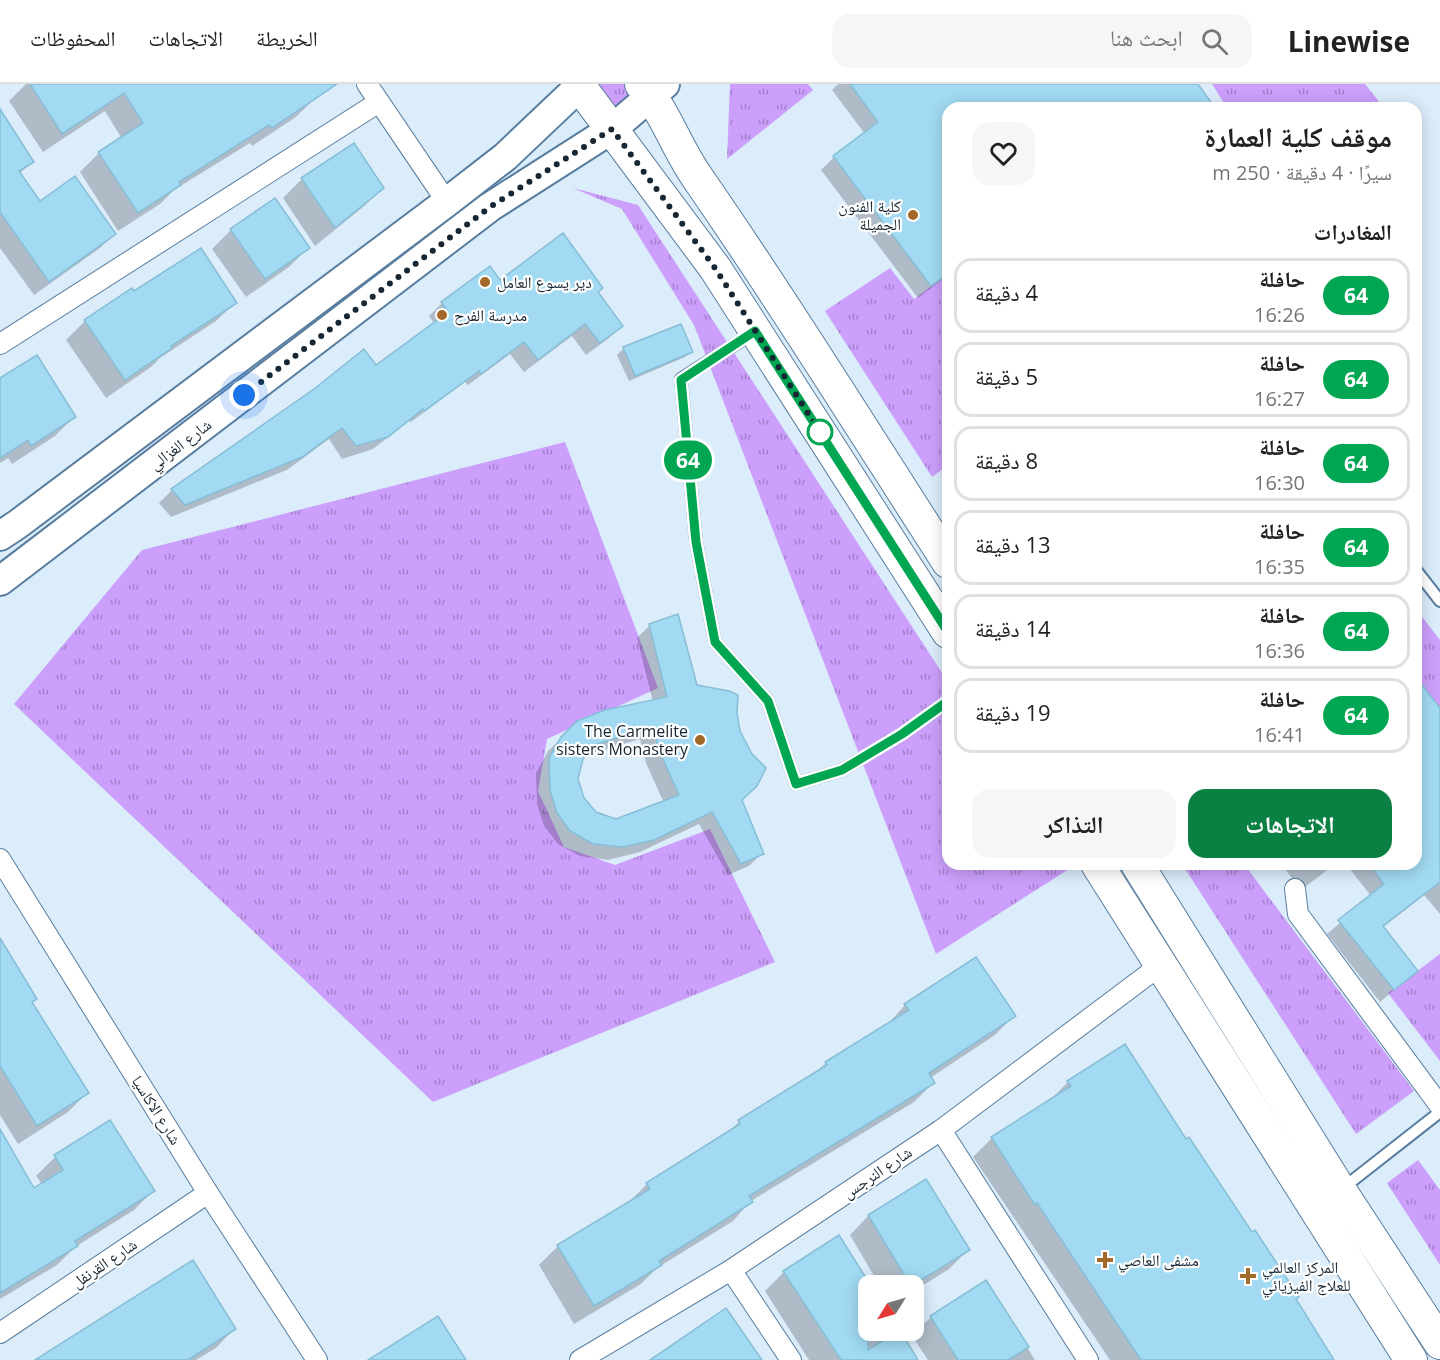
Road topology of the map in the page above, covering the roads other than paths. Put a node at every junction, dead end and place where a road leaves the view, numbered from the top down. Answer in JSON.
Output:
{"nodes":[{"id":1,"x":367,"y":84,"type":"edge"},
{"id":2,"x":580,"y":85,"type":"edge"},
{"id":3,"x":653,"y":88,"type":"edge"},
{"id":4,"x":379,"y":102,"type":"junction"},
{"id":5,"x":612,"y":129,"type":"junction"},
{"id":6,"x":447,"y":202,"type":"junction"},
{"id":7,"x":755,"y":331,"type":"junction"},
{"id":8,"x":0,"y":344,"type":"edge"},
{"id":9,"x":0,"y":536,"type":"edge"},
{"id":10,"x":942,"y":553,"type":"edge"},
{"id":11,"x":1422,"y":578,"type":"edge"},
{"id":12,"x":0,"y":581,"type":"edge"},
{"id":13,"x":1440,"y":601,"type":"edge"},
{"id":14,"x":942,"y":623,"type":"edge"},
{"id":15,"x":942,"y":705,"type":"edge"},
{"id":16,"x":0,"y":859,"type":"edge"},
{"id":17,"x":1101,"y":870,"type":"edge"},
{"id":18,"x":1141,"y":870,"type":"edge"},
{"id":19,"x":1295,"y":889,"type":"dead end"},
{"id":20,"x":1162,"y":964,"type":"junction"},
{"id":21,"x":1440,"y":1106,"type":"edge"},
{"id":22,"x":1440,"y":1112,"type":"edge"},
{"id":23,"x":941,"y":1130,"type":"junction"},
{"id":24,"x":1340,"y":1190,"type":"junction"},
{"id":25,"x":208,"y":1193,"type":"junction"},
{"id":26,"x":731,"y":1270,"type":"junction"},
{"id":27,"x":0,"y":1333,"type":"edge"},
{"id":28,"x":1440,"y":1343,"type":"edge"},
{"id":29,"x":316,"y":1360,"type":"edge"},
{"id":30,"x":580,"y":1360,"type":"edge"},
{"id":31,"x":791,"y":1360,"type":"edge"},
{"id":32,"x":1088,"y":1360,"type":"edge"},
{"id":33,"x":1411,"y":1360,"type":"edge"}],
"edges":[{"from":1,"to":4,"type":"street"},
{"from":2,"to":5,"type":"main road"},
{"from":2,"to":6,"type":"main road","name":"شارع الغزالي"},
{"from":3,"to":5,"type":"main road","name":"شارع الغزالي"},
{"from":3,"to":10,"type":"main road"},
{"from":4,"to":6,"type":"street"},
{"from":4,"to":8,"type":"street"},
{"from":5,"to":7,"type":"main road"},
{"from":5,"to":12,"type":"main road","name":"شارع الغزالي"},
{"from":6,"to":9,"type":"main road","name":"شارع الغزالي"},
{"from":7,"to":14,"type":"main road"},
{"from":7,"to":15,"type":"lane"},
{"from":11,"to":13,"type":"lane"},
{"from":16,"to":25,"type":"street","name":"شارع الاكاسيا"},
{"from":17,"to":20,"type":"main road"},
{"from":18,"to":24,"type":"main road"},
{"from":19,"to":21,"type":"street"},
{"from":20,"to":23,"type":"street","name":"شارع النرجس"},
{"from":20,"to":33,"type":"main road"},
{"from":22,"to":24,"type":"lane"},
{"from":23,"to":26,"type":"street","name":"شارع النرجس"},
{"from":23,"to":32,"type":"street"},
{"from":24,"to":28,"type":"main road"},
{"from":25,"to":27,"type":"street","name":"شارع القرنفل"},
{"from":25,"to":29,"type":"street","name":"شارع الاكاسيا"},
{"from":26,"to":30,"type":"street","name":"شارع النرجس"},
{"from":26,"to":31,"type":"street"}]}
